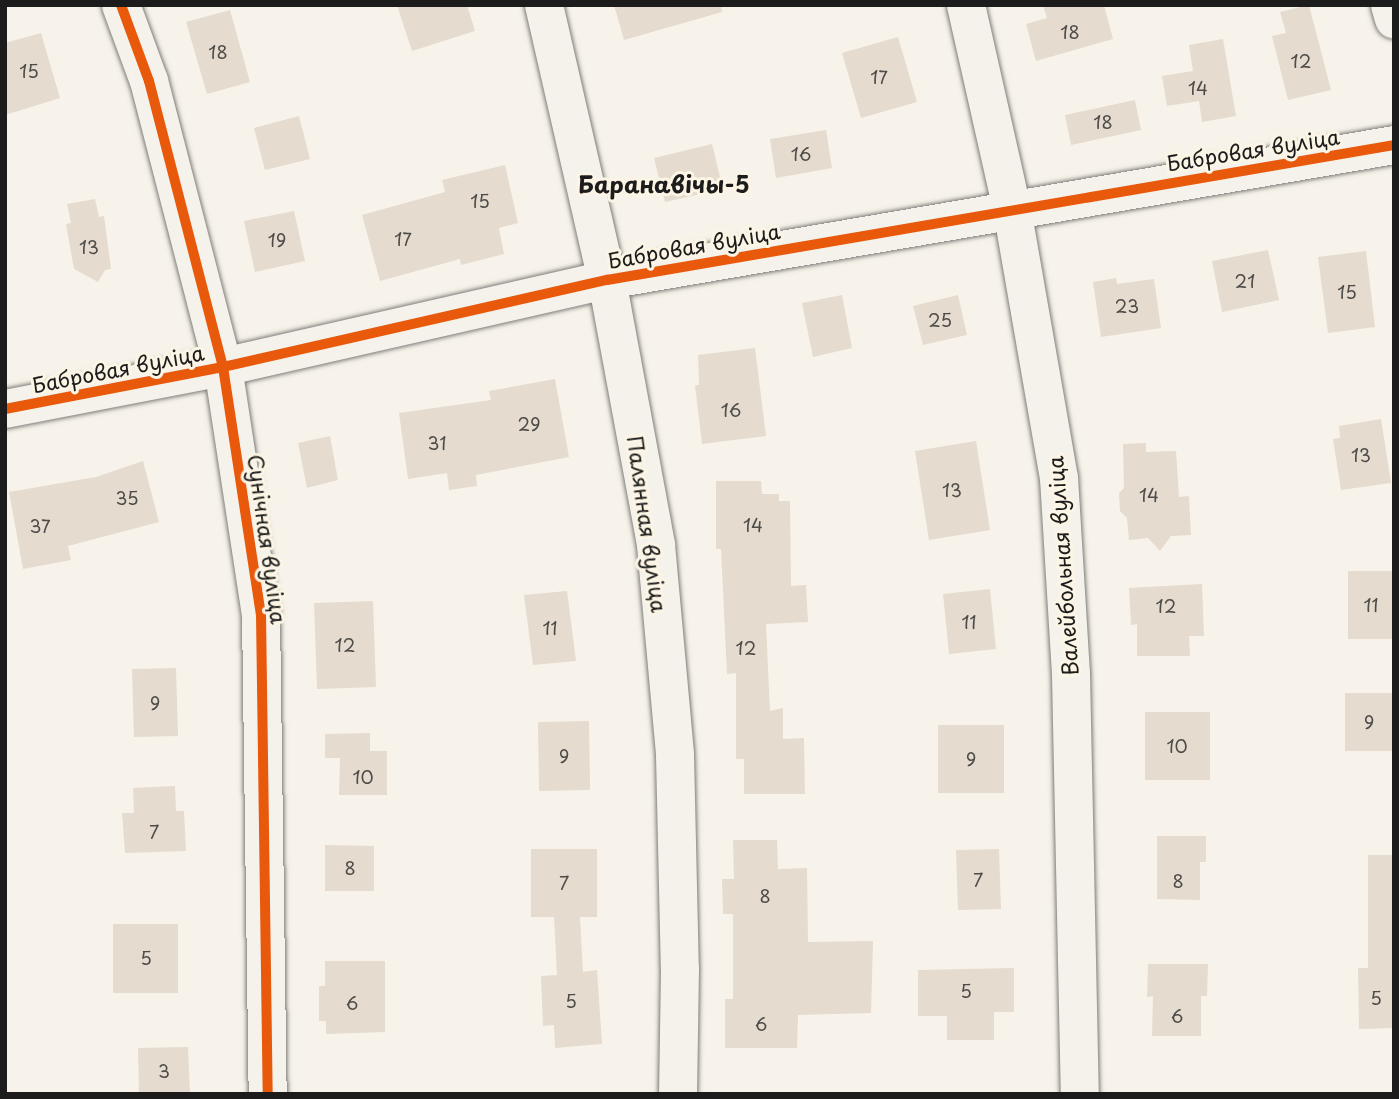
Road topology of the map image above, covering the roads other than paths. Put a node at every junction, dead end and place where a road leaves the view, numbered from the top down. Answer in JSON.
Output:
{"nodes":[{"id":1,"x":121,"y":5,"type":"edge"},
{"id":2,"x":544,"y":5,"type":"edge"},
{"id":3,"x":966,"y":5,"type":"edge"},
{"id":4,"x":1390,"y":5,"type":"edge"},
{"id":5,"x":1394,"y":19,"type":"edge"},
{"id":6,"x":1394,"y":145,"type":"edge"},
{"id":7,"x":1012,"y":209,"type":"junction"},
{"id":8,"x":607,"y":280,"type":"junction"},
{"id":9,"x":223,"y":367,"type":"junction"},
{"id":10,"x":5,"y":409,"type":"edge"},
{"id":11,"x":268,"y":1094,"type":"edge"},
{"id":12,"x":678,"y":1094,"type":"edge"},
{"id":13,"x":1080,"y":1094,"type":"edge"}],
"edges":[{"from":1,"to":9,"type":"street","name":"Сунічная вуліца"},
{"from":2,"to":8,"type":"street","name":"Палянная вуліца"},
{"from":3,"to":7,"type":"street","name":"Валейбольная вуліца"},
{"from":4,"to":5,"type":"street"},
{"from":6,"to":7,"type":"street","name":"Бабровая вуліца"},
{"from":7,"to":8,"type":"street","name":"Бабровая вуліца"},
{"from":7,"to":13,"type":"street","name":"Валейбольная вуліца"},
{"from":8,"to":9,"type":"street","name":"Бабровая вуліца"},
{"from":8,"to":12,"type":"street","name":"Палянная вуліца"},
{"from":9,"to":10,"type":"street","name":"Бабровая вуліца"},
{"from":9,"to":11,"type":"street","name":"Сунічная вуліца"}]}
